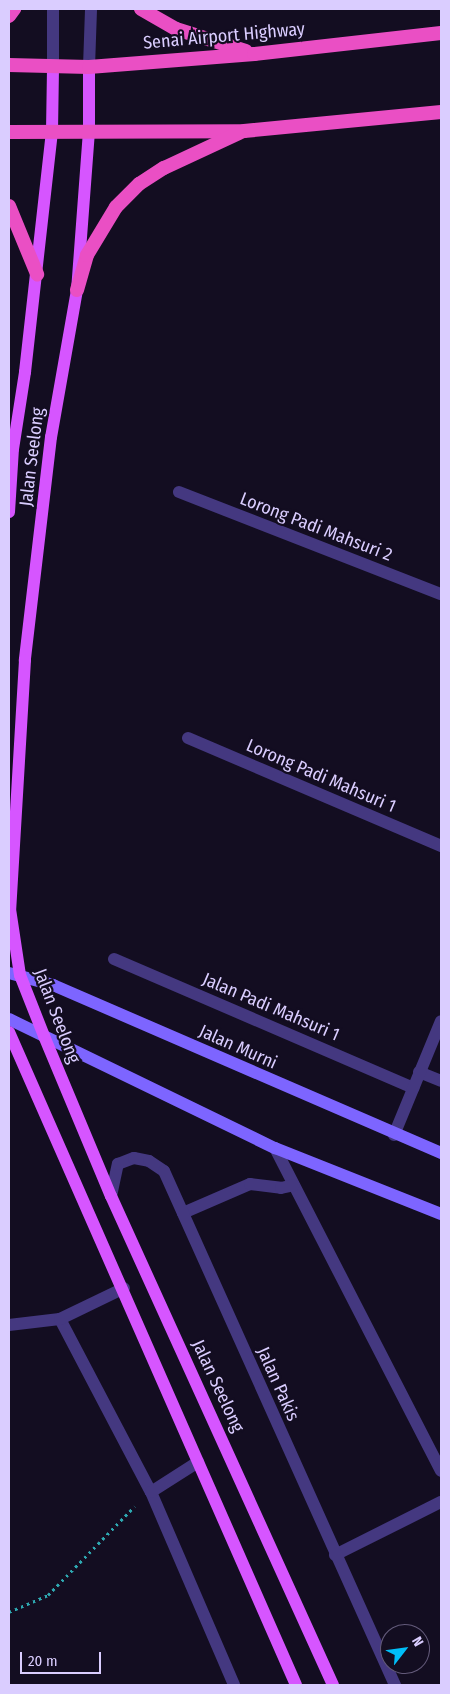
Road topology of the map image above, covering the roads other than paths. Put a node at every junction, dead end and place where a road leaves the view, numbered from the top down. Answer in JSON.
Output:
{"nodes":[{"id":1,"x":14,"y":9,"type":"edge"},
{"id":2,"x":53,"y":9,"type":"edge"},
{"id":3,"x":91,"y":9,"type":"edge"},
{"id":4,"x":141,"y":9,"type":"edge"},
{"id":5,"x":9,"y":16,"type":"edge"},
{"id":6,"x":441,"y":32,"type":"edge"},
{"id":7,"x":254,"y":54,"type":"junction"},
{"id":8,"x":9,"y":65,"type":"edge"},
{"id":9,"x":53,"y":67,"type":"junction"},
{"id":10,"x":89,"y":67,"type":"junction"},
{"id":11,"x":441,"y":112,"type":"edge"},
{"id":12,"x":88,"y":131,"type":"junction"},
{"id":13,"x":244,"y":131,"type":"junction"},
{"id":14,"x":9,"y":132,"type":"edge"},
{"id":15,"x":52,"y":132,"type":"junction"},
{"id":16,"x":9,"y":206,"type":"edge"},
{"id":17,"x":37,"y":274,"type":"junction"},
{"id":18,"x":77,"y":290,"type":"junction"},
{"id":19,"x":179,"y":492,"type":"dead end"},
{"id":20,"x":9,"y":512,"type":"edge"},
{"id":21,"x":441,"y":594,"type":"edge"},
{"id":22,"x":188,"y":738,"type":"dead end"},
{"id":23,"x":441,"y":846,"type":"edge"},
{"id":24,"x":114,"y":959,"type":"dead end"},
{"id":25,"x":14,"y":974,"type":"edge"},
{"id":26,"x":9,"y":1019,"type":"edge"},
{"id":27,"x":441,"y":1021,"type":"edge"},
{"id":28,"x":9,"y":1032,"type":"edge"},
{"id":29,"x":44,"y":1036,"type":"junction"},
{"id":30,"x":419,"y":1072,"type":"junction"},
{"id":31,"x":441,"y":1081,"type":"edge"},
{"id":32,"x":413,"y":1088,"type":"junction"},
{"id":33,"x":394,"y":1135,"type":"junction"},
{"id":34,"x":275,"y":1148,"type":"junction"},
{"id":35,"x":441,"y":1154,"type":"edge"},
{"id":36,"x":294,"y":1185,"type":"junction"},
{"id":37,"x":111,"y":1196,"type":"junction"},
{"id":38,"x":183,"y":1213,"type":"junction"},
{"id":39,"x":441,"y":1214,"type":"edge"},
{"id":40,"x":124,"y":1288,"type":"junction"},
{"id":41,"x":60,"y":1319,"type":"junction"},
{"id":42,"x":9,"y":1325,"type":"edge"},
{"id":43,"x":198,"y":1462,"type":"junction"},
{"id":44,"x":441,"y":1471,"type":"edge"},
{"id":45,"x":150,"y":1492,"type":"junction"},
{"id":46,"x":441,"y":1502,"type":"edge"},
{"id":47,"x":335,"y":1554,"type":"junction"},
{"id":48,"x":234,"y":1685,"type":"edge"},
{"id":49,"x":296,"y":1685,"type":"edge"},
{"id":50,"x":333,"y":1685,"type":"edge"},
{"id":51,"x":395,"y":1685,"type":"edge"}],
"edges":[{"from":1,"to":5,"type":"highway"},
{"from":2,"to":9,"type":"street"},
{"from":3,"to":10,"type":"street"},
{"from":4,"to":7,"type":"highway"},
{"from":6,"to":7,"type":"highway","name":"Senai Airport Highway"},
{"from":7,"to":10,"type":"highway","name":"Senai Airport Highway"},
{"from":8,"to":9,"type":"highway","name":"Senai Airport Highway"},
{"from":9,"to":10,"type":"highway","name":"Senai Airport Highway"},
{"from":9,"to":15,"type":"main road","name":"Jalan Seelong"},
{"from":10,"to":12,"type":"main road","name":"Jalan Seelong"},
{"from":11,"to":13,"type":"highway"},
{"from":12,"to":13,"type":"highway"},
{"from":12,"to":15,"type":"highway"},
{"from":12,"to":18,"type":"main road","name":"Jalan Seelong"},
{"from":13,"to":18,"type":"highway"},
{"from":14,"to":15,"type":"highway"},
{"from":15,"to":17,"type":"main road","name":"Jalan Seelong"},
{"from":16,"to":17,"type":"highway"},
{"from":17,"to":20,"type":"main road","name":"Jalan Seelong"},
{"from":18,"to":25,"type":"main road","name":"Jalan Seelong"},
{"from":19,"to":21,"type":"street","name":"Lorong Padi Mahsuri 2"},
{"from":22,"to":23,"type":"street","name":"Lorong Padi Mahsuri 1"},
{"from":24,"to":32,"type":"street","name":"Jalan Padi Mahsuri 1"},
{"from":25,"to":29,"type":"main road","name":"Jalan Seelong"},
{"from":25,"to":33,"type":"main road","name":"Jalan Murni"},
{"from":26,"to":29,"type":"main road"},
{"from":27,"to":30,"type":"street"},
{"from":28,"to":40,"type":"main road"},
{"from":29,"to":34,"type":"main road"},
{"from":29,"to":37,"type":"main road","name":"Jalan Seelong"},
{"from":30,"to":31,"type":"street"},
{"from":30,"to":32,"type":"street"},
{"from":32,"to":33,"type":"street"},
{"from":33,"to":35,"type":"main road","name":"Jalan Murni"},
{"from":34,"to":36,"type":"street"},
{"from":34,"to":39,"type":"main road"},
{"from":36,"to":38,"type":"street"},
{"from":36,"to":44,"type":"street"},
{"from":37,"to":38,"type":"street","name":"Jalan Pakis"},
{"from":37,"to":50,"type":"main road","name":"Jalan Seelong"},
{"from":38,"to":47,"type":"street","name":"Jalan Pakis"},
{"from":40,"to":41,"type":"street"},
{"from":40,"to":43,"type":"main road"},
{"from":41,"to":42,"type":"street"},
{"from":41,"to":45,"type":"street"},
{"from":43,"to":45,"type":"street"},
{"from":43,"to":49,"type":"main road"},
{"from":45,"to":48,"type":"street"},
{"from":46,"to":47,"type":"street"},
{"from":47,"to":51,"type":"street","name":"Jalan Pakis"}]}
